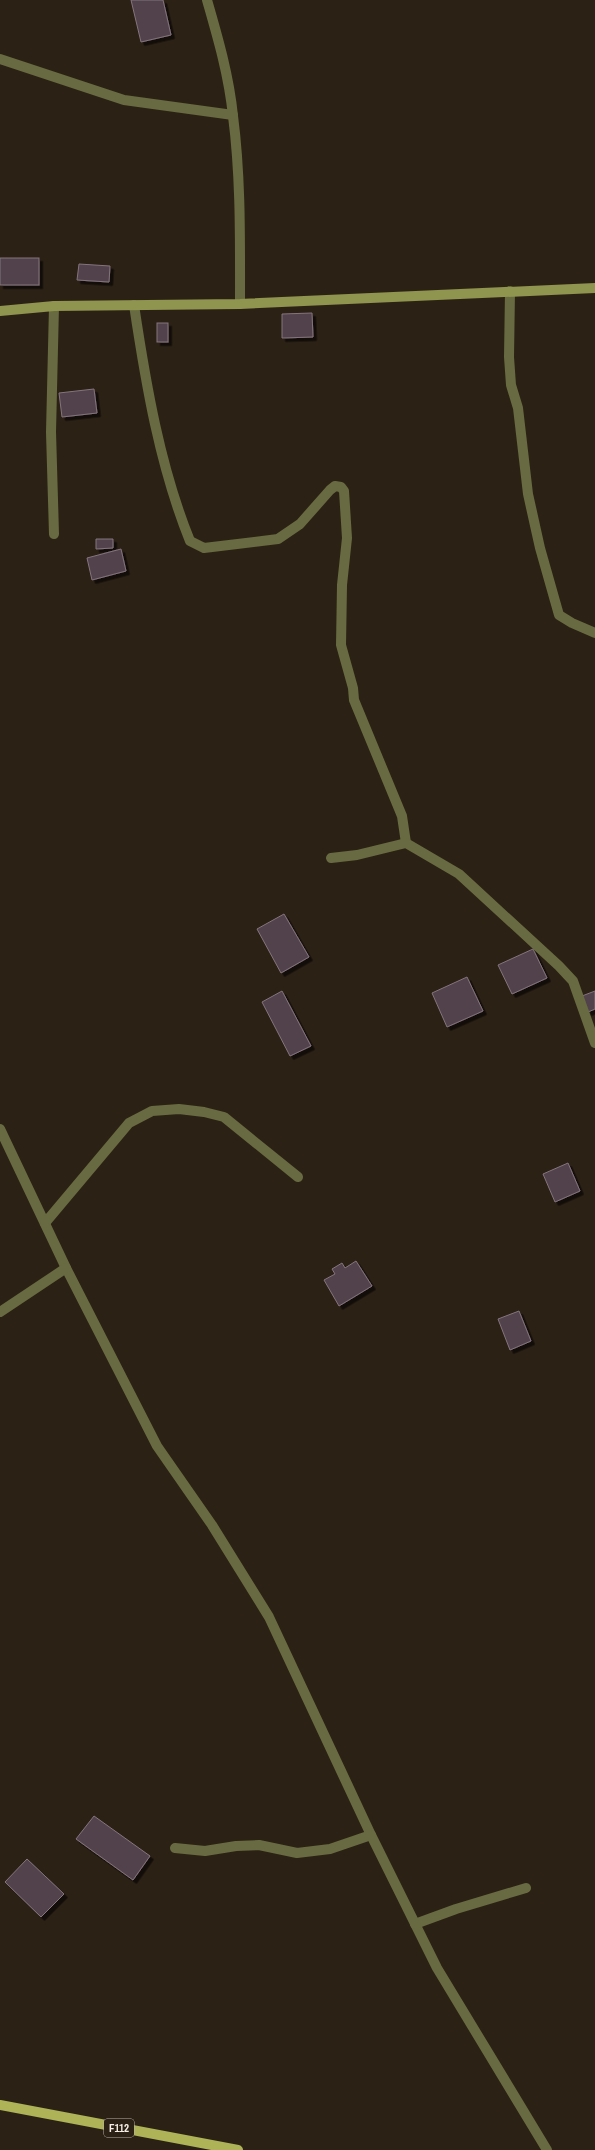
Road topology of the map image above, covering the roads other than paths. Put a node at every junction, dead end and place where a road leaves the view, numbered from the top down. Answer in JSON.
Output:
{"nodes":[{"id":1,"x":207,"y":0,"type":"edge"},
{"id":2,"x":0,"y":59,"type":"edge"},
{"id":3,"x":233,"y":115,"type":"junction"},
{"id":4,"x":595,"y":288,"type":"edge"},
{"id":5,"x":510,"y":291,"type":"junction"},
{"id":6,"x":240,"y":304,"type":"junction"},
{"id":7,"x":54,"y":306,"type":"junction"},
{"id":8,"x":134,"y":306,"type":"junction"},
{"id":9,"x":0,"y":311,"type":"edge"},
{"id":10,"x":54,"y":534,"type":"dead end"},
{"id":11,"x":595,"y":633,"type":"edge"},
{"id":12,"x":406,"y":843,"type":"junction"},
{"id":13,"x":331,"y":858,"type":"dead end"},
{"id":14,"x":595,"y":1043,"type":"edge"},
{"id":15,"x":0,"y":1129,"type":"edge"},
{"id":16,"x":298,"y":1177,"type":"dead end"},
{"id":17,"x":45,"y":1223,"type":"junction"},
{"id":18,"x":66,"y":1268,"type":"junction"},
{"id":19,"x":0,"y":1312,"type":"edge"},
{"id":20,"x":370,"y":1835,"type":"junction"},
{"id":21,"x":174,"y":1848,"type":"dead end"},
{"id":22,"x":526,"y":1888,"type":"dead end"},
{"id":23,"x":415,"y":1924,"type":"junction"},
{"id":24,"x":0,"y":2105,"type":"edge"},
{"id":25,"x":238,"y":2150,"type":"edge"},
{"id":26,"x":546,"y":2150,"type":"edge"}],
"edges":[{"from":1,"to":3,"type":"street"},
{"from":2,"to":3,"type":"street"},
{"from":3,"to":6,"type":"street"},
{"from":4,"to":5,"type":"main road"},
{"from":5,"to":6,"type":"main road"},
{"from":5,"to":11,"type":"street"},
{"from":6,"to":8,"type":"main road"},
{"from":7,"to":8,"type":"main road"},
{"from":7,"to":9,"type":"main road"},
{"from":7,"to":10,"type":"street"},
{"from":8,"to":12,"type":"street"},
{"from":12,"to":13,"type":"street"},
{"from":12,"to":14,"type":"street"},
{"from":15,"to":17,"type":"street"},
{"from":16,"to":17,"type":"street"},
{"from":17,"to":18,"type":"street"},
{"from":18,"to":19,"type":"street"},
{"from":18,"to":20,"type":"street"},
{"from":20,"to":21,"type":"street"},
{"from":20,"to":23,"type":"street"},
{"from":22,"to":23,"type":"street"},
{"from":23,"to":26,"type":"street"},
{"from":24,"to":25,"type":"main road","number":"F112"}]}
